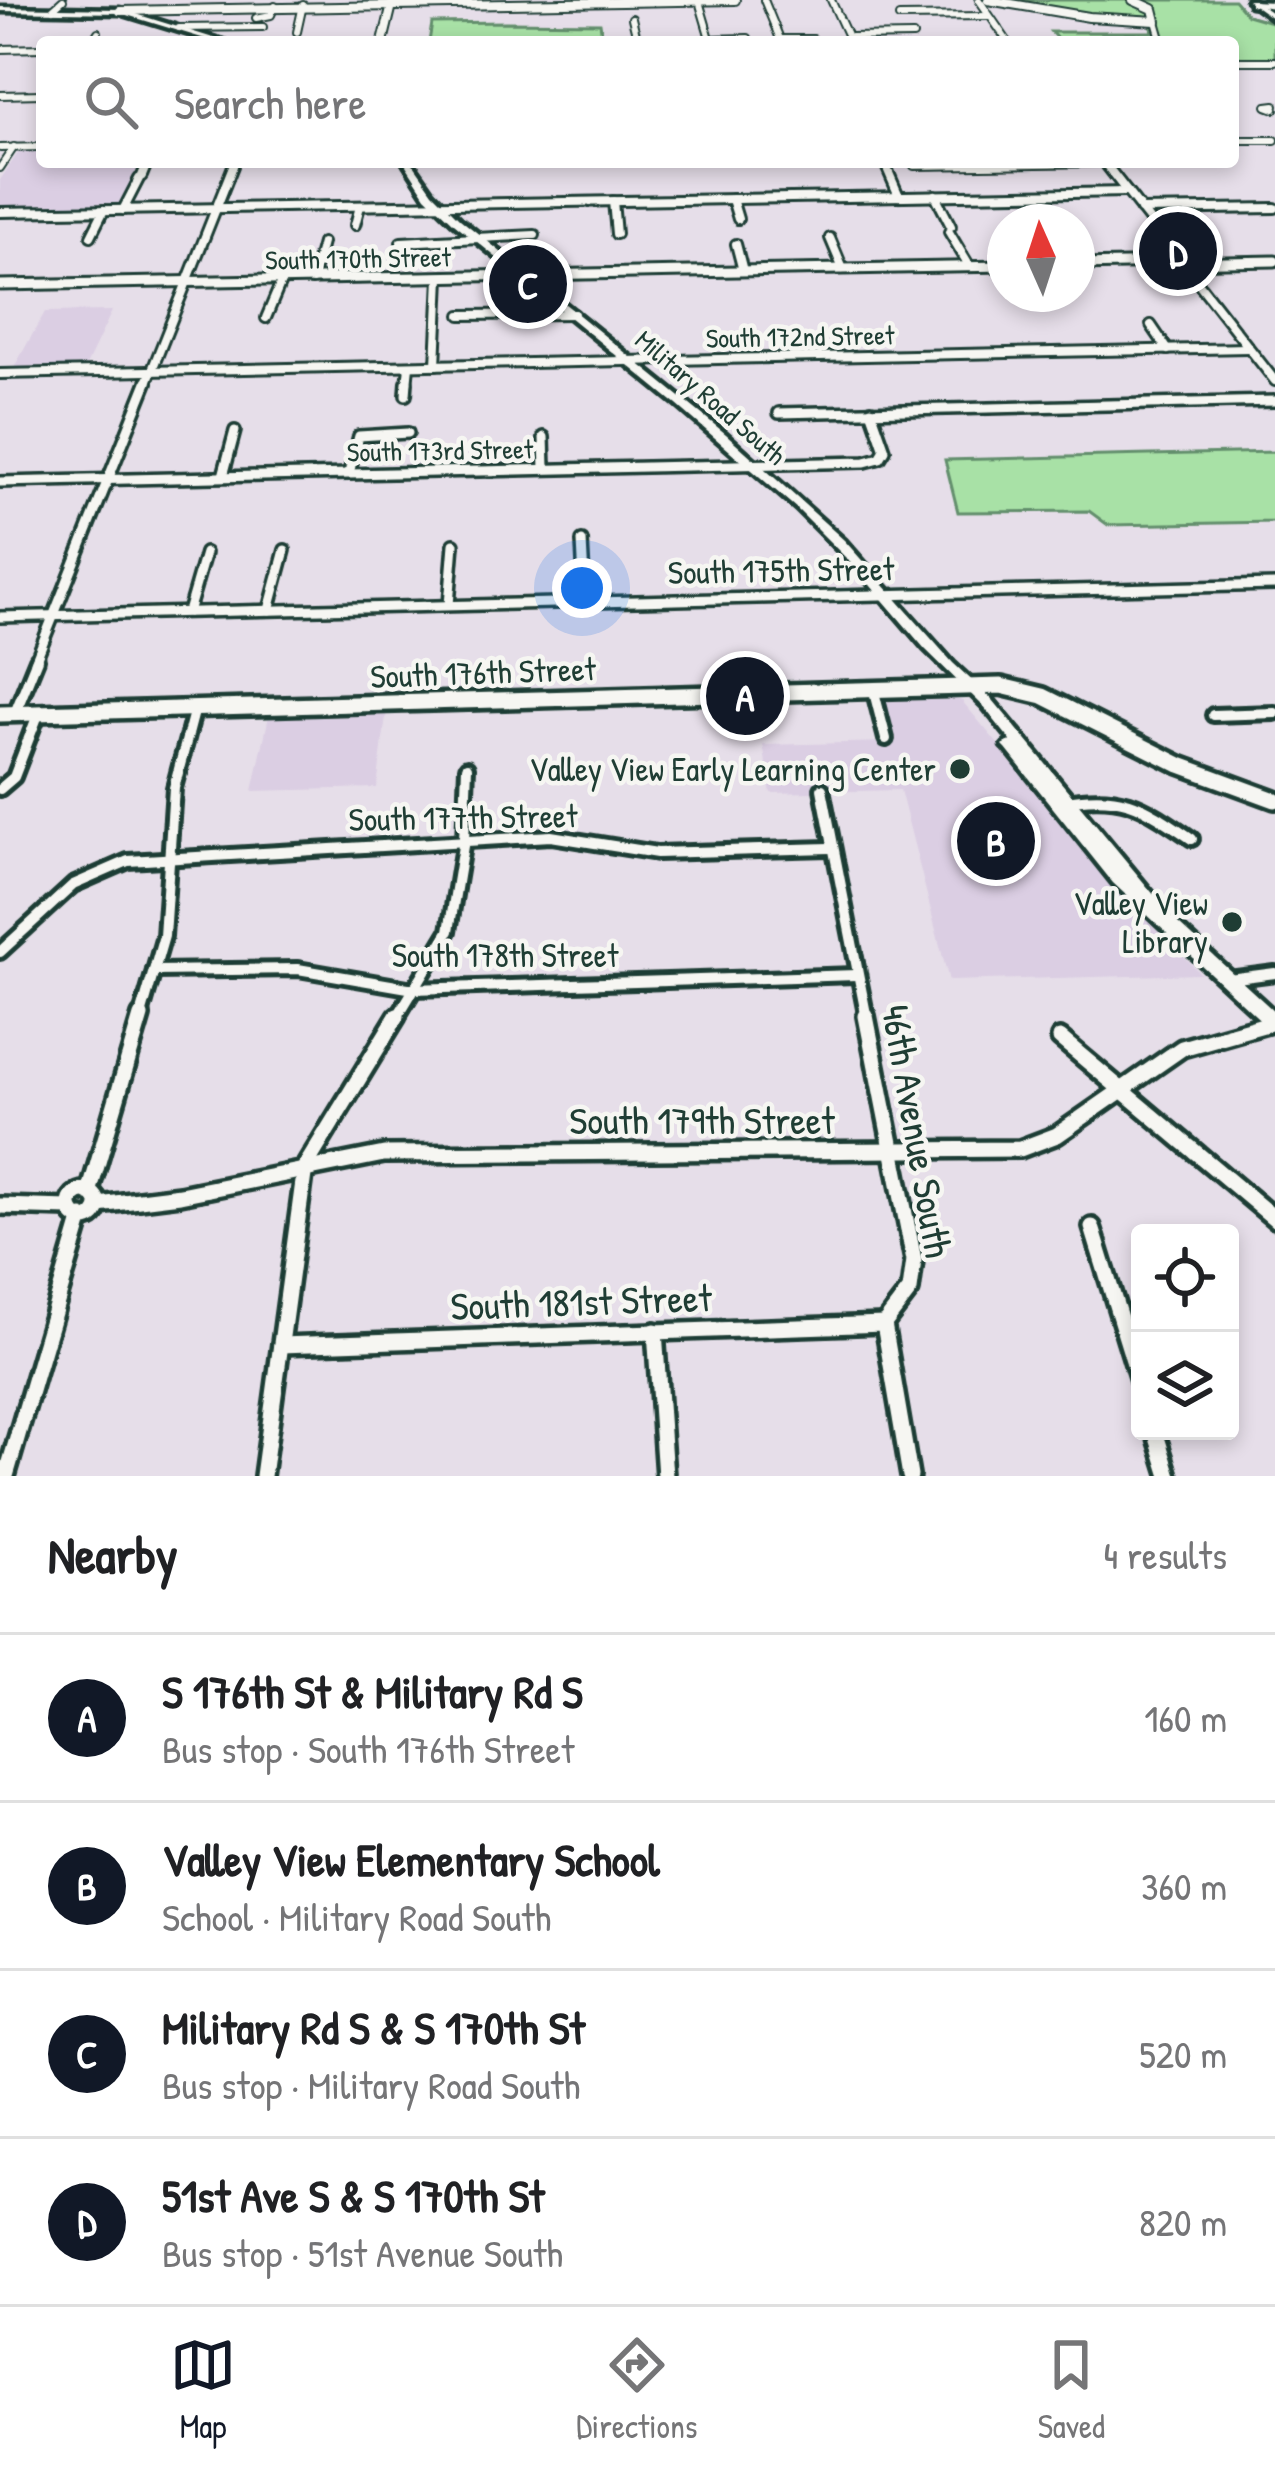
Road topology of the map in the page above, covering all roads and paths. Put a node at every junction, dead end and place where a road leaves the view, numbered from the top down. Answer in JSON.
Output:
{"nodes":[{"id":1,"x":63,"y":0,"type":"edge"},
{"id":2,"x":735,"y":0,"type":"edge"},
{"id":3,"x":764,"y":0,"type":"edge"},
{"id":4,"x":831,"y":0,"type":"edge"},
{"id":5,"x":984,"y":0,"type":"edge"},
{"id":6,"x":1132,"y":0,"type":"edge"},
{"id":7,"x":699,"y":1,"type":"edge"},
{"id":8,"x":1251,"y":1,"type":"edge"},
{"id":9,"x":392,"y":2,"type":"edge"},
{"id":10,"x":468,"y":2,"type":"edge"},
{"id":11,"x":634,"y":2,"type":"edge"},
{"id":12,"x":303,"y":5,"type":"junction"},
{"id":13,"x":338,"y":5,"type":"junction"},
{"id":14,"x":1275,"y":5,"type":"edge"},
{"id":15,"x":275,"y":6,"type":"junction"},
{"id":16,"x":53,"y":8,"type":"junction"},
{"id":17,"x":0,"y":9,"type":"edge"},
{"id":18,"x":120,"y":11,"type":"junction"},
{"id":19,"x":1263,"y":11,"type":"junction"},
{"id":20,"x":988,"y":16,"type":"junction"},
{"id":21,"x":899,"y":17,"type":"dead end"},
{"id":22,"x":256,"y":18,"type":"dead end"},
{"id":23,"x":632,"y":18,"type":"dead end"},
{"id":24,"x":1275,"y":18,"type":"edge"},
{"id":25,"x":332,"y":20,"type":"dead end"},
{"id":26,"x":1156,"y":22,"type":"junction"},
{"id":27,"x":640,"y":25,"type":"dead end"},
{"id":28,"x":263,"y":27,"type":"dead end"},
{"id":29,"x":179,"y":28,"type":"junction"},
{"id":30,"x":98,"y":32,"type":"dead end"},
{"id":31,"x":297,"y":32,"type":"dead end"},
{"id":32,"x":96,"y":36,"type":"edge"},
{"id":33,"x":204,"y":36,"type":"edge"},
{"id":34,"x":384,"y":36,"type":"edge"},
{"id":35,"x":636,"y":36,"type":"edge"},
{"id":36,"x":710,"y":36,"type":"edge"},
{"id":37,"x":779,"y":36,"type":"edge"},
{"id":38,"x":848,"y":36,"type":"edge"},
{"id":39,"x":1003,"y":36,"type":"edge"},
{"id":40,"x":1160,"y":36,"type":"edge"},
{"id":41,"x":36,"y":48,"type":"edge"},
{"id":42,"x":0,"y":49,"type":"edge"},
{"id":43,"x":1239,"y":61,"type":"edge"},
{"id":44,"x":1272,"y":64,"type":"edge"},
{"id":45,"x":36,"y":94,"type":"edge"},
{"id":46,"x":0,"y":95,"type":"edge"},
{"id":47,"x":1239,"y":140,"type":"edge"},
{"id":48,"x":1275,"y":140,"type":"edge"},
{"id":49,"x":14,"y":147,"type":"junction"},
{"id":50,"x":36,"y":147,"type":"edge"},
{"id":51,"x":0,"y":148,"type":"edge"},
{"id":52,"x":0,"y":168,"type":"edge"},
{"id":53,"x":145,"y":168,"type":"edge"},
{"id":54,"x":233,"y":168,"type":"edge"},
{"id":55,"x":412,"y":168,"type":"edge"},
{"id":56,"x":887,"y":168,"type":"edge"},
{"id":57,"x":1108,"y":168,"type":"edge"},
{"id":58,"x":1126,"y":192,"type":"junction"},
{"id":59,"x":935,"y":195,"type":"junction"},
{"id":60,"x":899,"y":196,"type":"junction"},
{"id":61,"x":732,"y":199,"type":"junction"},
{"id":62,"x":614,"y":201,"type":"junction"},
{"id":63,"x":438,"y":205,"type":"junction"},
{"id":64,"x":360,"y":206,"type":"junction"},
{"id":65,"x":216,"y":208,"type":"junction"},
{"id":66,"x":1275,"y":208,"type":"edge"},
{"id":67,"x":104,"y":210,"type":"junction"},
{"id":68,"x":123,"y":210,"type":"junction"},
{"id":69,"x":1141,"y":210,"type":"junction"},
{"id":70,"x":0,"y":212,"type":"edge"},
{"id":71,"x":738,"y":219,"type":"dead end"},
{"id":72,"x":356,"y":225,"type":"dead end"},
{"id":73,"x":616,"y":234,"type":"dead end"},
{"id":74,"x":535,"y":235,"type":"dead end"},
{"id":75,"x":91,"y":236,"type":"dead end"},
{"id":76,"x":479,"y":237,"type":"junction"},
{"id":77,"x":830,"y":238,"type":"dead end"},
{"id":78,"x":401,"y":242,"type":"dead end"},
{"id":79,"x":322,"y":243,"type":"dead end"},
{"id":80,"x":736,"y":244,"type":"dead end"},
{"id":81,"x":1275,"y":261,"type":"edge"},
{"id":82,"x":1181,"y":263,"type":"junction"},
{"id":83,"x":1095,"y":265,"type":"edge"},
{"id":84,"x":970,"y":267,"type":"junction"},
{"id":85,"x":987,"y":267,"type":"edge"},
{"id":86,"x":842,"y":269,"type":"junction"},
{"id":87,"x":743,"y":271,"type":"junction"},
{"id":88,"x":525,"y":275,"type":"junction"},
{"id":89,"x":440,"y":277,"type":"junction"},
{"id":90,"x":282,"y":280,"type":"junction"},
{"id":91,"x":312,"y":280,"type":"junction"},
{"id":92,"x":188,"y":282,"type":"junction"},
{"id":93,"x":0,"y":285,"type":"edge"},
{"id":94,"x":574,"y":314,"type":"junction"},
{"id":95,"x":461,"y":315,"type":"dead end"},
{"id":96,"x":266,"y":318,"type":"dead end"},
{"id":97,"x":1151,"y":325,"type":"dead end"},
{"id":98,"x":1248,"y":348,"type":"junction"},
{"id":99,"x":1168,"y":350,"type":"junction"},
{"id":100,"x":627,"y":361,"type":"junction"},
{"id":101,"x":436,"y":365,"type":"junction"},
{"id":102,"x":409,"y":366,"type":"junction"},
{"id":103,"x":152,"y":372,"type":"junction"},
{"id":104,"x":4,"y":374,"type":"edge"},
{"id":105,"x":1275,"y":382,"type":"edge"},
{"id":106,"x":0,"y":386,"type":"edge"},
{"id":107,"x":406,"y":395,"type":"dead end"},
{"id":108,"x":1275,"y":401,"type":"edge"},
{"id":109,"x":871,"y":410,"type":"junction"},
{"id":110,"x":778,"y":412,"type":"dead end"},
{"id":111,"x":235,"y":431,"type":"dead end"},
{"id":112,"x":408,"y":433,"type":"dead end"},
{"id":113,"x":544,"y":437,"type":"dead end"},
{"id":114,"x":747,"y":464,"type":"junction"},
{"id":115,"x":544,"y":468,"type":"junction"},
{"id":116,"x":349,"y":473,"type":"junction"},
{"id":117,"x":223,"y":476,"type":"junction"},
{"id":118,"x":108,"y":479,"type":"junction"},
{"id":119,"x":0,"y":482,"type":"edge"},
{"id":120,"x":582,"y":542,"type":"dead end"},
{"id":121,"x":454,"y":544,"type":"dead end"},
{"id":122,"x":285,"y":550,"type":"dead end"},
{"id":123,"x":205,"y":553,"type":"dead end"},
{"id":124,"x":1275,"y":585,"type":"edge"},
{"id":125,"x":890,"y":594,"type":"junction"},
{"id":126,"x":585,"y":601,"type":"junction"},
{"id":127,"x":449,"y":604,"type":"junction"},
{"id":128,"x":269,"y":610,"type":"junction"},
{"id":129,"x":188,"y":612,"type":"junction"},
{"id":130,"x":54,"y":616,"type":"junction"},
{"id":131,"x":0,"y":617,"type":"edge"},
{"id":132,"x":967,"y":686,"type":"junction"},
{"id":133,"x":873,"y":688,"type":"junction"},
{"id":134,"x":195,"y":708,"type":"junction"},
{"id":135,"x":40,"y":712,"type":"junction"},
{"id":136,"x":1275,"y":713,"type":"edge"},
{"id":137,"x":8,"y":714,"type":"edge"},
{"id":138,"x":1214,"y":716,"type":"dead end"},
{"id":139,"x":886,"y":740,"type":"dead end"},
{"id":140,"x":467,"y":766,"type":"dead end"},
{"id":141,"x":822,"y":789,"type":"dead end"},
{"id":142,"x":0,"y":790,"type":"edge"},
{"id":143,"x":1275,"y":800,"type":"edge"},
{"id":144,"x":1064,"y":801,"type":"junction"},
{"id":145,"x":1192,"y":839,"type":"dead end"},
{"id":146,"x":464,"y":840,"type":"junction"},
{"id":147,"x":830,"y":848,"type":"junction"},
{"id":148,"x":168,"y":856,"type":"junction"},
{"id":149,"x":0,"y":952,"type":"edge"},
{"id":150,"x":154,"y":971,"type":"junction"},
{"id":151,"x":1275,"y":974,"type":"edge"},
{"id":152,"x":856,"y":975,"type":"junction"},
{"id":153,"x":1229,"y":979,"type":"junction"},
{"id":154,"x":414,"y":989,"type":"junction"},
{"id":155,"x":1274,"y":1022,"type":"edge"},
{"id":156,"x":1060,"y":1038,"type":"dead end"},
{"id":157,"x":1126,"y":1090,"type":"junction"},
{"id":158,"x":890,"y":1152,"type":"junction"},
{"id":159,"x":305,"y":1167,"type":"junction"},
{"id":160,"x":94,"y":1199,"type":"junction"},
{"id":161,"x":0,"y":1206,"type":"edge"},
{"id":162,"x":75,"y":1213,"type":"junction"},
{"id":163,"x":1275,"y":1219,"type":"edge"},
{"id":164,"x":1092,"y":1227,"type":"dead end"},
{"id":165,"x":884,"y":1324,"type":"junction"},
{"id":166,"x":656,"y":1331,"type":"junction"},
{"id":167,"x":280,"y":1346,"type":"junction"},
{"id":168,"x":1131,"y":1354,"type":"edge"},
{"id":169,"x":1158,"y":1440,"type":"edge"},
{"id":170,"x":6,"y":1476,"type":"edge"},
{"id":171,"x":263,"y":1476,"type":"edge"},
{"id":172,"x":664,"y":1476,"type":"edge"},
{"id":173,"x":910,"y":1476,"type":"edge"},
{"id":174,"x":1169,"y":1476,"type":"edge"}],
"edges":[{"from":1,"to":16,"type":"street"},
{"from":2,"to":7,"type":"street"},
{"from":3,"to":37,"type":"street"},
{"from":4,"to":38,"type":"street"},
{"from":5,"to":20,"type":"street"},
{"from":5,"to":26,"type":"street"},
{"from":6,"to":26,"type":"street"},
{"from":7,"to":11,"type":"street"},
{"from":7,"to":36,"type":"street"},
{"from":8,"to":14,"type":"highway"},
{"from":8,"to":19,"type":"main road"},
{"from":9,"to":10,"type":"street"},
{"from":9,"to":13,"type":"street"},
{"from":9,"to":34,"type":"street"},
{"from":10,"to":11,"type":"street"},
{"from":11,"to":27,"type":"street"},
{"from":12,"to":13,"type":"street"},
{"from":12,"to":15,"type":"street"},
{"from":12,"to":31,"type":"street"},
{"from":13,"to":25,"type":"street"},
{"from":14,"to":19,"type":"highway"},
{"from":15,"to":18,"type":"street"},
{"from":15,"to":22,"type":"street"},
{"from":16,"to":17,"type":"main road"},
{"from":16,"to":18,"type":"main road"},
{"from":18,"to":29,"type":"main road"},
{"from":19,"to":24,"type":"main road"},
{"from":20,"to":21,"type":"street"},
{"from":20,"to":39,"type":"street"},
{"from":23,"to":35,"type":"street"},
{"from":26,"to":40,"type":"street"},
{"from":28,"to":29,"type":"street"},
{"from":29,"to":33,"type":"main road"},
{"from":30,"to":32,"type":"street"},
{"from":41,"to":42,"type":"street"},
{"from":43,"to":44,"type":"street"},
{"from":45,"to":46,"type":"street"},
{"from":47,"to":48,"type":"street"},
{"from":49,"to":50,"type":"street"},
{"from":49,"to":51,"type":"street"},
{"from":49,"to":52,"type":"street"},
{"from":53,"to":68,"type":"street"},
{"from":54,"to":65,"type":"street"},
{"from":55,"to":63,"type":"main road","name":"Military Road South"},
{"from":56,"to":60,"type":"street"},
{"from":57,"to":58,"type":"street"},
{"from":58,"to":59,"type":"street"},
{"from":58,"to":69,"type":"street"},
{"from":59,"to":60,"type":"street"},
{"from":59,"to":84,"type":"street"},
{"from":60,"to":61,"type":"street"},
{"from":61,"to":62,"type":"street"},
{"from":61,"to":71,"type":"street"},
{"from":62,"to":63,"type":"street"},
{"from":62,"to":73,"type":"street"},
{"from":63,"to":64,"type":"street"},
{"from":63,"to":76,"type":"main road","name":"Military Road South"},
{"from":64,"to":65,"type":"street"},
{"from":64,"to":72,"type":"street"},
{"from":65,"to":68,"type":"street"},
{"from":65,"to":92,"type":"street"},
{"from":66,"to":69,"type":"street"},
{"from":67,"to":68,"type":"street"},
{"from":67,"to":70,"type":"street"},
{"from":67,"to":75,"type":"street"},
{"from":69,"to":82,"type":"street"},
{"from":74,"to":76,"type":"street"},
{"from":76,"to":78,"type":"street"},
{"from":76,"to":88,"type":"main road","name":"Military Road South"},
{"from":77,"to":86,"type":"street"},
{"from":79,"to":91,"type":"street"},
{"from":80,"to":87,"type":"street"},
{"from":81,"to":82,"type":"street"},
{"from":82,"to":83,"type":"street"},
{"from":82,"to":98,"type":"street"},
{"from":84,"to":85,"type":"street","name":"South 170th Street"},
{"from":84,"to":86,"type":"street","name":"South 170th Street"},
{"from":86,"to":87,"type":"street","name":"South 170th Street"},
{"from":87,"to":88,"type":"street","name":"South 170th Street"},
{"from":88,"to":89,"type":"street","name":"South 170th Street"},
{"from":88,"to":94,"type":"main road","name":"Military Road South"},
{"from":89,"to":91,"type":"street","name":"South 170th Street"},
{"from":89,"to":101,"type":"street"},
{"from":90,"to":91,"type":"street","name":"South 170th Street"},
{"from":90,"to":92,"type":"street","name":"South 170th Street"},
{"from":90,"to":96,"type":"street"},
{"from":92,"to":93,"type":"street","name":"South 170th Street"},
{"from":92,"to":103,"type":"street"},
{"from":94,"to":95,"type":"street"},
{"from":94,"to":100,"type":"main road","name":"Military Road South"},
{"from":97,"to":99,"type":"street"},
{"from":98,"to":99,"type":"street","name":"South 172nd Street"},
{"from":98,"to":105,"type":"street"},
{"from":99,"to":100,"type":"street","name":"South 172nd Street"},
{"from":100,"to":101,"type":"street","name":"South 172nd Street"},
{"from":100,"to":114,"type":"main road","name":"Military Road South"},
{"from":101,"to":102,"type":"street","name":"South 172nd Street"},
{"from":102,"to":103,"type":"street","name":"South 172nd Street"},
{"from":102,"to":107,"type":"street"},
{"from":103,"to":104,"type":"street","name":"South 172nd Street"},
{"from":103,"to":118,"type":"street"},
{"from":104,"to":106,"type":"street"},
{"from":108,"to":109,"type":"street"},
{"from":109,"to":110,"type":"street"},
{"from":109,"to":114,"type":"street","name":"South 173rd Street"},
{"from":111,"to":117,"type":"street"},
{"from":112,"to":116,"type":"street"},
{"from":113,"to":115,"type":"street"},
{"from":114,"to":115,"type":"street","name":"South 173rd Street"},
{"from":114,"to":125,"type":"main road","name":"Military Road South"},
{"from":115,"to":116,"type":"street","name":"South 173rd Street"},
{"from":116,"to":117,"type":"street","name":"South 173rd Street"},
{"from":117,"to":118,"type":"street","name":"South 173rd Street"},
{"from":118,"to":119,"type":"street","name":"South 173rd Street"},
{"from":118,"to":130,"type":"street"},
{"from":120,"to":126,"type":"street"},
{"from":121,"to":127,"type":"street"},
{"from":122,"to":128,"type":"street"},
{"from":123,"to":129,"type":"street"},
{"from":124,"to":125,"type":"street","name":"South 175th Street"},
{"from":125,"to":126,"type":"street","name":"South 175th Street"},
{"from":125,"to":132,"type":"main road","name":"Military Road South"},
{"from":126,"to":127,"type":"street","name":"South 175th Street"},
{"from":127,"to":128,"type":"street","name":"South 175th Street"},
{"from":128,"to":129,"type":"street","name":"South 175th Street"},
{"from":129,"to":130,"type":"street","name":"South 175th Street"},
{"from":130,"to":131,"type":"street","name":"South 175th Street"},
{"from":130,"to":137,"type":"street"},
{"from":132,"to":133,"type":"street","name":"South 176th Street"},
{"from":132,"to":143,"type":"street"},
{"from":132,"to":144,"type":"main road","name":"Military Road South"},
{"from":133,"to":134,"type":"street","name":"South 176th Street"},
{"from":133,"to":139,"type":"street"},
{"from":134,"to":135,"type":"street","name":"South 176th Street"},
{"from":134,"to":148,"type":"street"},
{"from":135,"to":137,"type":"street","name":"South 176th Street"},
{"from":135,"to":142,"type":"street"},
{"from":136,"to":138,"type":"street"},
{"from":140,"to":146,"type":"street"},
{"from":141,"to":147,"type":"street","name":"46th Avenue South"},
{"from":144,"to":145,"type":"street"},
{"from":144,"to":153,"type":"main road","name":"Military Road South"},
{"from":146,"to":147,"type":"street","name":"South 177th Street"},
{"from":146,"to":148,"type":"street","name":"South 177th Street"},
{"from":146,"to":154,"type":"street"},
{"from":147,"to":152,"type":"street","name":"46th Avenue South"},
{"from":148,"to":149,"type":"street","name":"South 177th Street"},
{"from":148,"to":150,"type":"street"},
{"from":150,"to":154,"type":"street","name":"South 178th Street"},
{"from":150,"to":160,"type":"street"},
{"from":151,"to":153,"type":"street"},
{"from":152,"to":154,"type":"street","name":"South 178th Street"},
{"from":152,"to":158,"type":"street","name":"46th Avenue South"},
{"from":153,"to":155,"type":"main road","name":"Military Road South"},
{"from":154,"to":159,"type":"street"},
{"from":155,"to":157,"type":"street","name":"South 179th Street"},
{"from":156,"to":157,"type":"street"},
{"from":157,"to":158,"type":"street","name":"South 179th Street"},
{"from":157,"to":163,"type":"street"},
{"from":158,"to":159,"type":"street","name":"South 179th Street"},
{"from":158,"to":165,"type":"street","name":"46th Avenue South"},
{"from":159,"to":160,"type":"street","name":"South 179th Street"},
{"from":159,"to":167,"type":"street"},
{"from":160,"to":162,"type":"street"},
{"from":160,"to":162,"type":"street"},
{"from":161,"to":162,"type":"street"},
{"from":162,"to":170,"type":"street"},
{"from":164,"to":168,"type":"street"},
{"from":165,"to":166,"type":"street","name":"South 181st Street"},
{"from":165,"to":173,"type":"street"},
{"from":166,"to":167,"type":"street","name":"South 181st Street"},
{"from":166,"to":172,"type":"street"},
{"from":167,"to":171,"type":"street"},
{"from":169,"to":174,"type":"street"}]}
